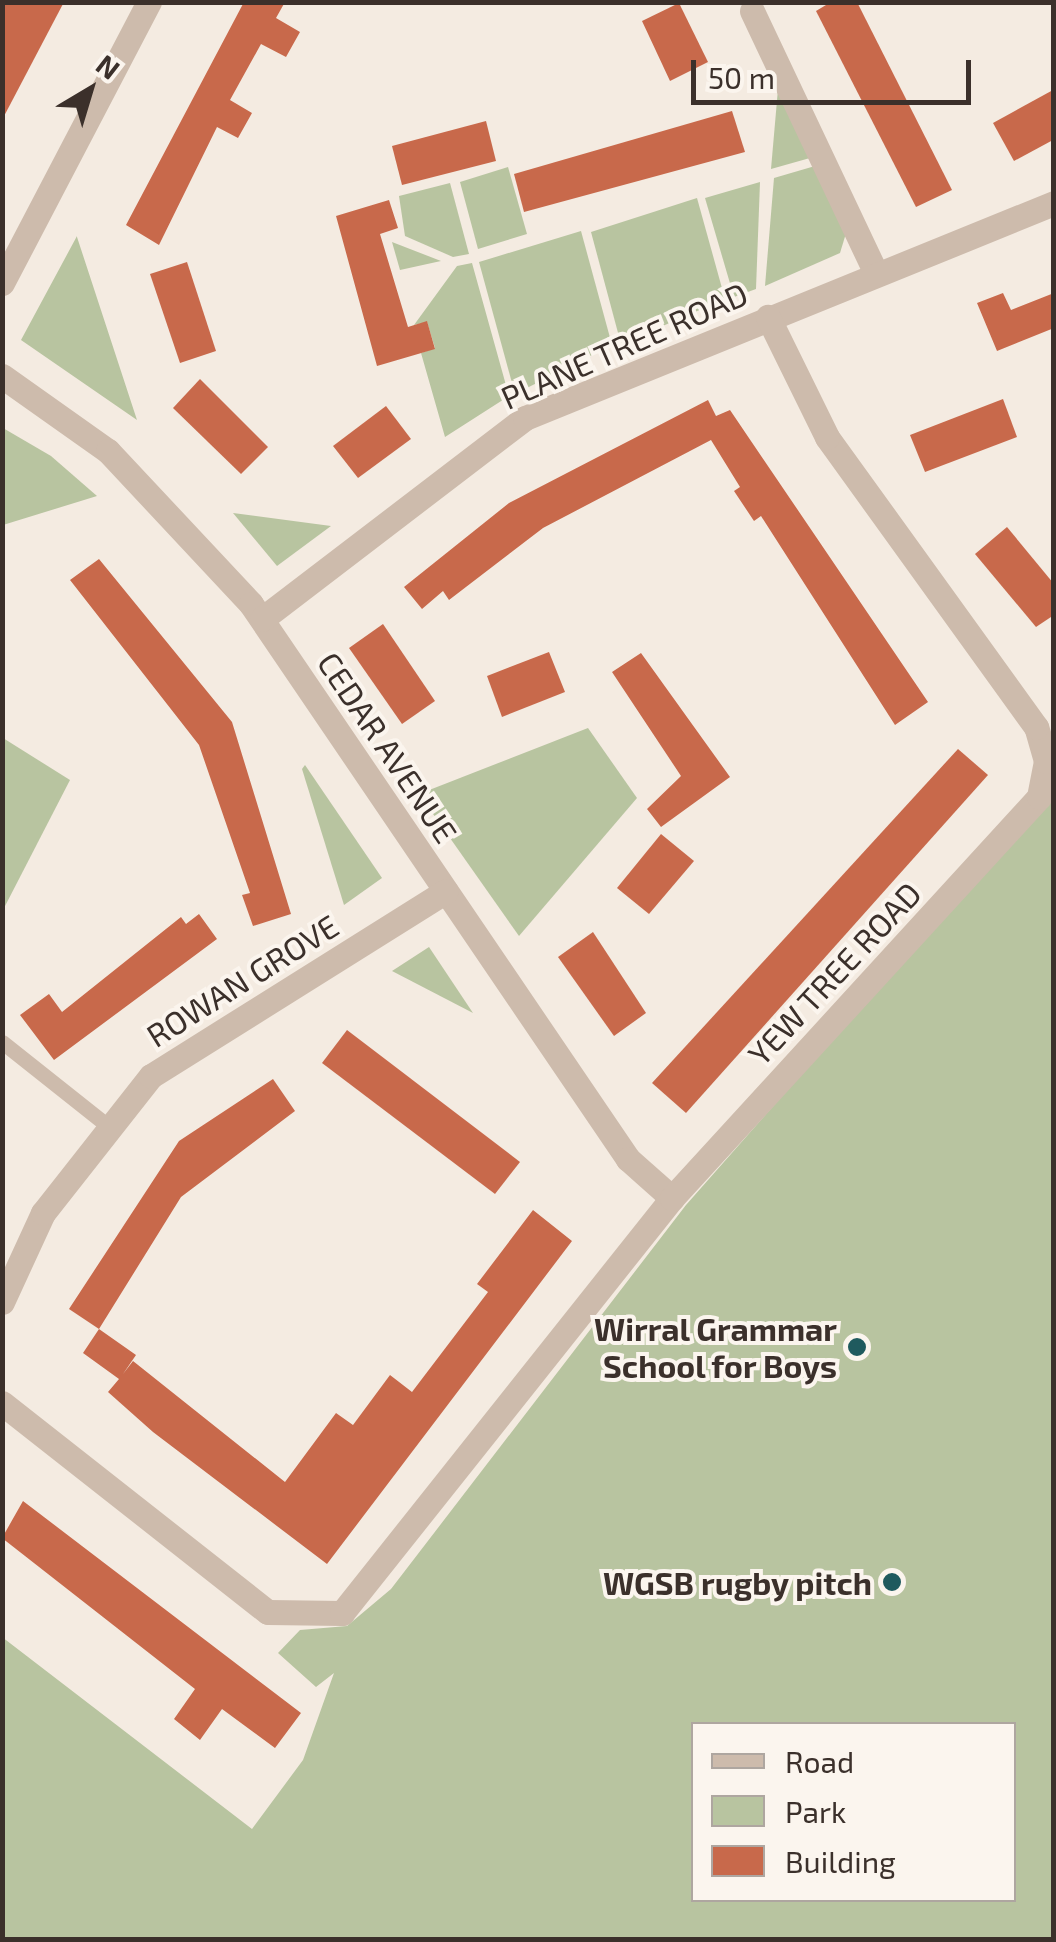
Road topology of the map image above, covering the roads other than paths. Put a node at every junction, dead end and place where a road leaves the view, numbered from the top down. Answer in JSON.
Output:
{"nodes":[{"id":1,"x":149,"y":2,"type":"edge"},
{"id":2,"x":752,"y":11,"type":"dead end"},
{"id":3,"x":1054,"y":202,"type":"edge"},
{"id":4,"x":876,"y":272,"type":"junction"},
{"id":5,"x":2,"y":283,"type":"edge"},
{"id":6,"x":768,"y":318,"type":"junction"},
{"id":7,"x":2,"y":376,"type":"edge"},
{"id":8,"x":262,"y":619,"type":"junction"},
{"id":9,"x":446,"y":890,"type":"junction"},
{"id":10,"x":2,"y":1042,"type":"edge"},
{"id":11,"x":108,"y":1126,"type":"junction"},
{"id":12,"x":672,"y":1198,"type":"junction"},
{"id":13,"x":2,"y":1302,"type":"edge"},
{"id":14,"x":2,"y":1403,"type":"edge"}],
"edges":[{"from":1,"to":5,"type":"street"},
{"from":2,"to":4,"type":"street"},
{"from":3,"to":4,"type":"street","name":"PLANE TREE ROAD"},
{"from":4,"to":6,"type":"street","name":"PLANE TREE ROAD"},
{"from":6,"to":8,"type":"street","name":"PLANE TREE ROAD"},
{"from":6,"to":12,"type":"street","name":"YEW TREE ROAD"},
{"from":7,"to":8,"type":"street","name":"CEDAR AVENUE"},
{"from":8,"to":9,"type":"street","name":"CEDAR AVENUE"},
{"from":9,"to":11,"type":"street","name":"ROWAN GROVE"},
{"from":9,"to":12,"type":"street","name":"CEDAR AVENUE"},
{"from":10,"to":11,"type":"lane"},
{"from":11,"to":13,"type":"street","name":"ROWAN GROVE"},
{"from":12,"to":14,"type":"street","name":"YEW TREE ROAD"}]}
